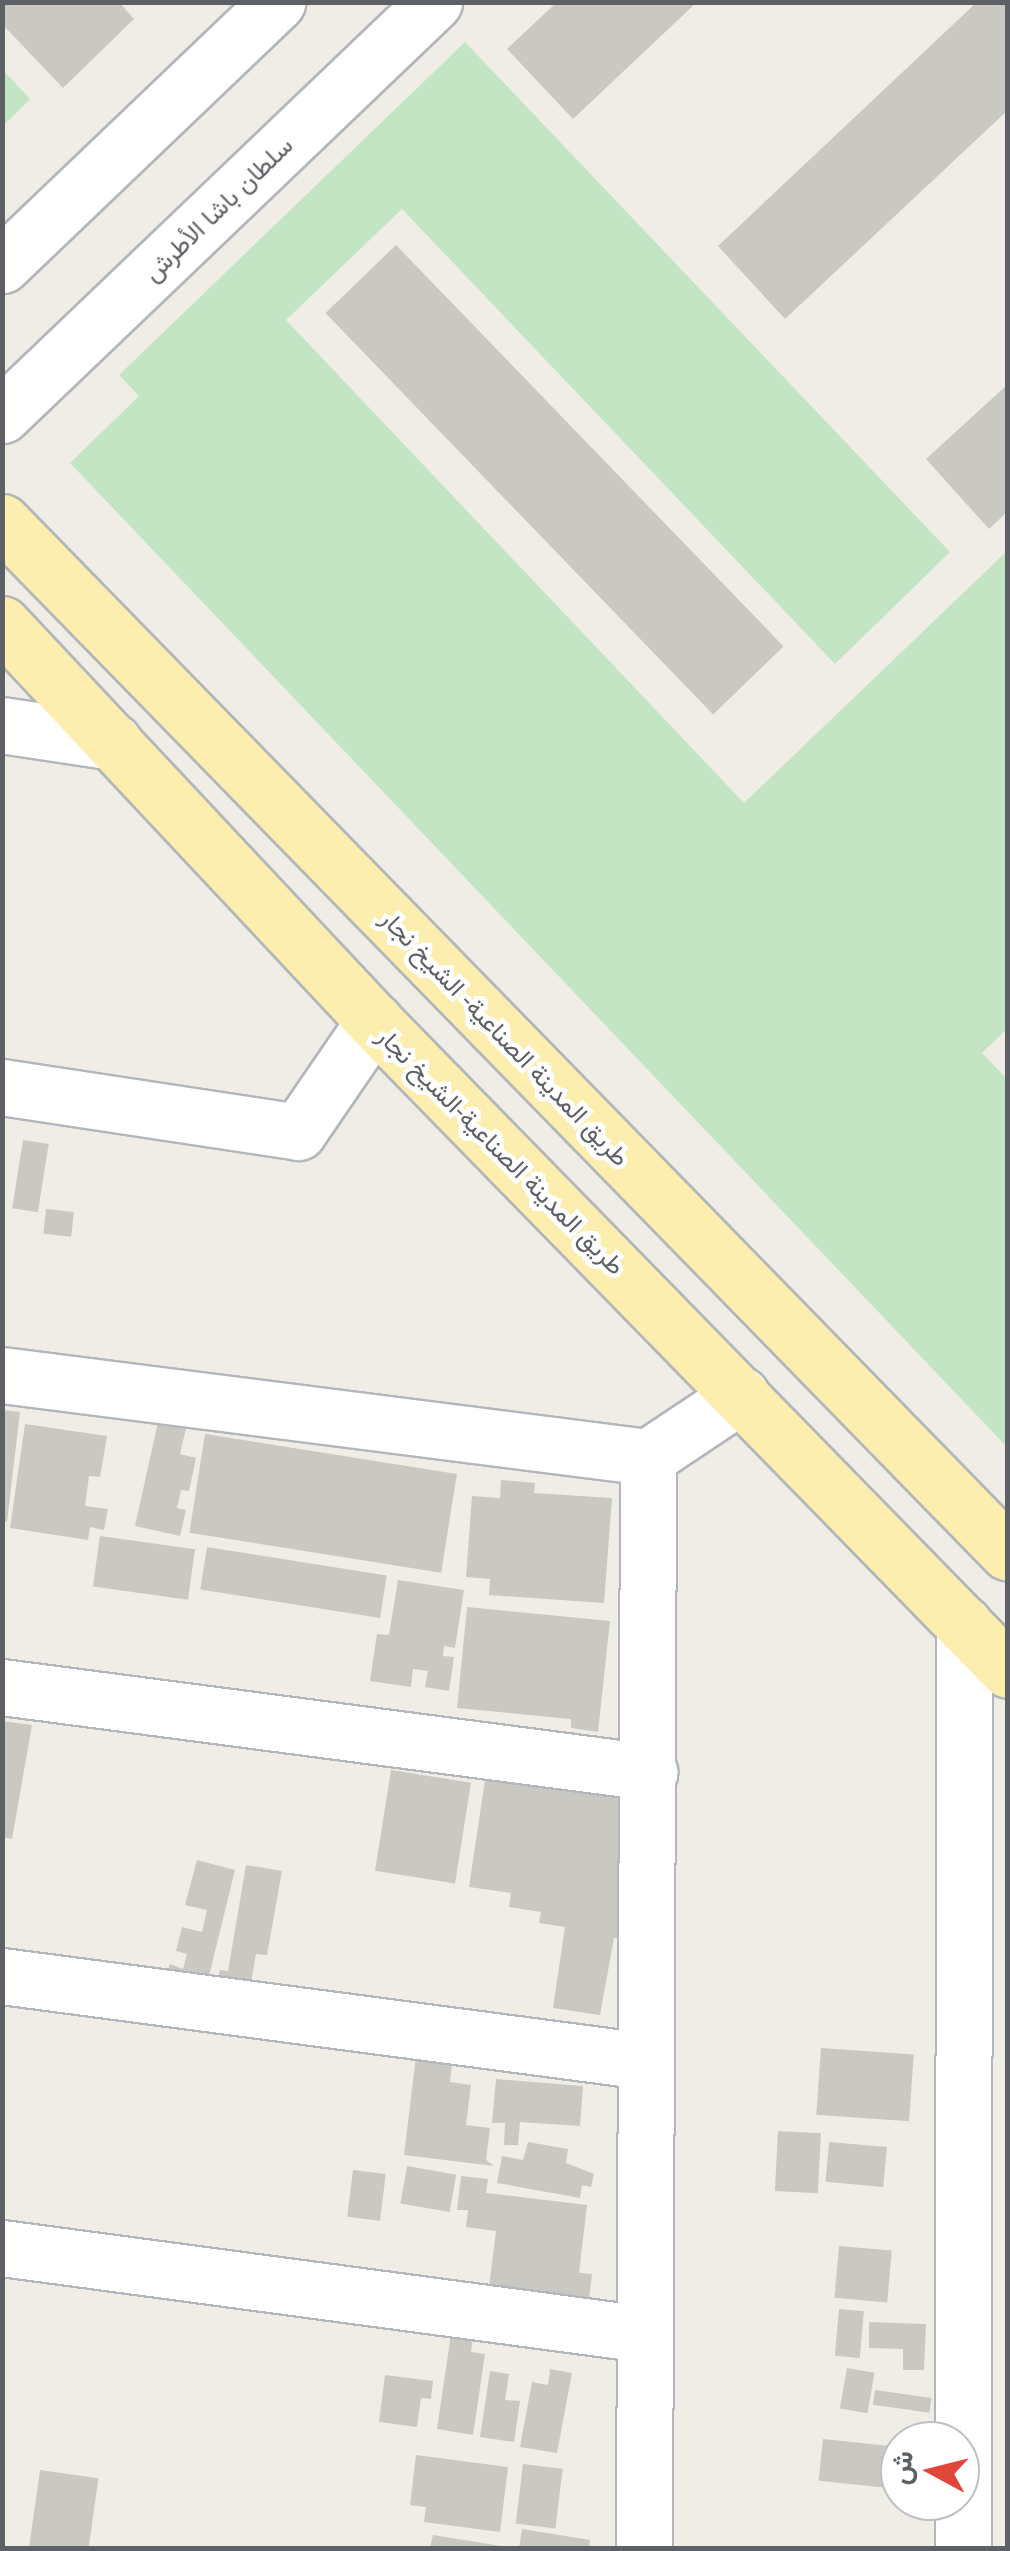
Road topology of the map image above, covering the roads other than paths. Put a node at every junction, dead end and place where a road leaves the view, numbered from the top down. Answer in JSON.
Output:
{"nodes":[{"id":1,"x":277,"y":2,"type":"edge"},
{"id":2,"x":434,"y":2,"type":"edge"},
{"id":3,"x":2,"y":265,"type":"edge"},
{"id":4,"x":2,"y":415,"type":"edge"},
{"id":5,"x":2,"y":522,"type":"edge"},
{"id":6,"x":2,"y":624,"type":"edge"},
{"id":7,"x":2,"y":725,"type":"edge"},
{"id":8,"x":114,"y":742,"type":"junction"},
{"id":9,"x":374,"y":1022,"type":"junction"},
{"id":10,"x":2,"y":1087,"type":"edge"},
{"id":11,"x":2,"y":1375,"type":"edge"},
{"id":12,"x":741,"y":1395,"type":"junction"},
{"id":13,"x":648,"y":1457,"type":"junction"},
{"id":14,"x":1008,"y":1554,"type":"edge"},
{"id":15,"x":964,"y":1624,"type":"junction"},
{"id":16,"x":1008,"y":1670,"type":"edge"},
{"id":17,"x":2,"y":1687,"type":"edge"},
{"id":18,"x":649,"y":1772,"type":"junction"},
{"id":19,"x":2,"y":1976,"type":"edge"},
{"id":20,"x":645,"y":2061,"type":"junction"},
{"id":21,"x":2,"y":2248,"type":"edge"},
{"id":22,"x":644,"y":2334,"type":"junction"},
{"id":23,"x":644,"y":2548,"type":"edge"},
{"id":24,"x":962,"y":2548,"type":"edge"}],
"edges":[{"from":1,"to":3,"type":"street"},
{"from":2,"to":4,"type":"street","name":"سلطان باشا الأطرش"},
{"from":5,"to":14,"type":"main road","name":"طريق المدينة الصناعية- الشيخ نجار"},
{"from":6,"to":8,"type":"main road","name":"طريق المدينة الصناعية-الشيخ نجار"},
{"from":7,"to":8,"type":"street"},
{"from":8,"to":9,"type":"main road","name":"طريق المدينة الصناعية-الشيخ نجار"},
{"from":9,"to":10,"type":"street"},
{"from":9,"to":12,"type":"main road","name":"طريق المدينة الصناعية-الشيخ نجار"},
{"from":11,"to":13,"type":"street"},
{"from":12,"to":13,"type":"street"},
{"from":12,"to":15,"type":"main road","name":"طريق المدينة الصناعية-الشيخ نجار"},
{"from":13,"to":18,"type":"street"},
{"from":15,"to":16,"type":"main road","name":"طريق المدينة الصناعية-الشيخ نجار"},
{"from":15,"to":24,"type":"street"},
{"from":17,"to":18,"type":"street"},
{"from":18,"to":20,"type":"street"},
{"from":19,"to":20,"type":"street"},
{"from":20,"to":22,"type":"street"},
{"from":21,"to":22,"type":"street"},
{"from":22,"to":23,"type":"street"}]}
